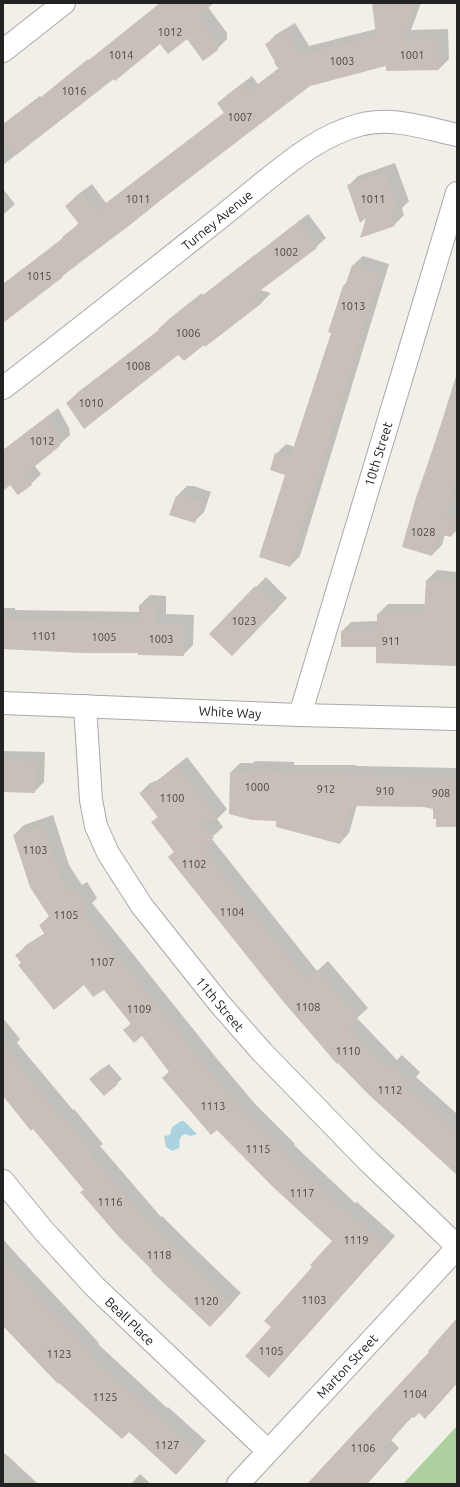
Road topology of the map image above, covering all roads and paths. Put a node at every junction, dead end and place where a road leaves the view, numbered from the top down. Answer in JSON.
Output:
{"nodes":[{"id":1,"x":64,"y":3,"type":"edge"},
{"id":2,"x":3,"y":51,"type":"edge"},
{"id":3,"x":457,"y":135,"type":"edge"},
{"id":4,"x":457,"y":193,"type":"edge"},
{"id":5,"x":3,"y":388,"type":"edge"},
{"id":6,"x":3,"y":703,"type":"edge"},
{"id":7,"x":85,"y":706,"type":"junction"},
{"id":8,"x":300,"y":715,"type":"junction"},
{"id":9,"x":457,"y":719,"type":"edge"},
{"id":10,"x":3,"y":1181,"type":"edge"},
{"id":11,"x":457,"y":1247,"type":"edge"},
{"id":12,"x":268,"y":1451,"type":"junction"},
{"id":13,"x":238,"y":1484,"type":"edge"}],
"edges":[{"from":1,"to":2,"type":"street"},
{"from":3,"to":5,"type":"street","name":"Turney Avenue"},
{"from":4,"to":8,"type":"street","name":"10th Street"},
{"from":6,"to":7,"type":"street","name":"White Way"},
{"from":7,"to":8,"type":"street","name":"White Way"},
{"from":7,"to":11,"type":"street","name":"11th Street"},
{"from":8,"to":9,"type":"street","name":"White Way"},
{"from":10,"to":12,"type":"street","name":"Beall Place"},
{"from":11,"to":12,"type":"street","name":"Marton Street"},
{"from":12,"to":13,"type":"street","name":"Marton Street"}]}
